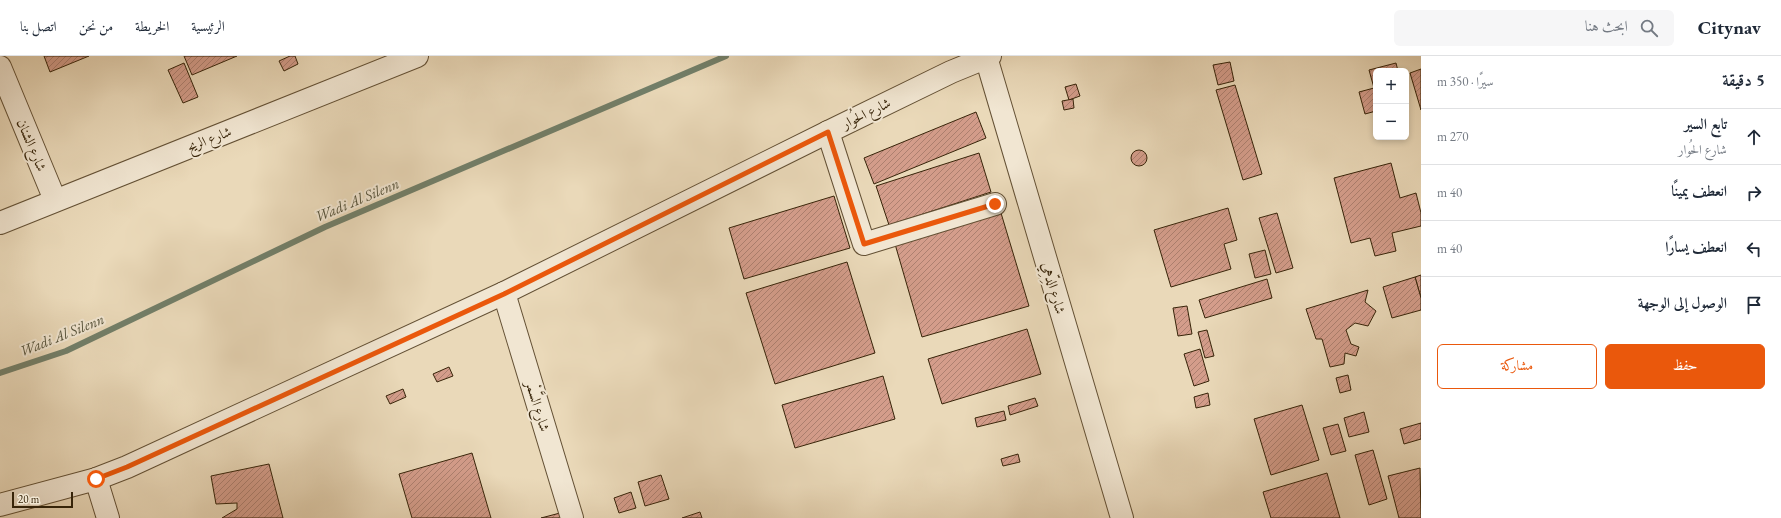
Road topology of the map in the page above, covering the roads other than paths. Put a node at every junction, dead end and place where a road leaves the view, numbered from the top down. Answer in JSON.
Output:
{"nodes":[{"id":1,"x":417,"y":56,"type":"edge"},
{"id":2,"x":988,"y":57,"type":"edge"},
{"id":3,"x":0,"y":67,"type":"edge"},
{"id":4,"x":828,"y":132,"type":"junction"},
{"id":5,"x":56,"y":200,"type":"junction"},
{"id":6,"x":995,"y":204,"type":"dead end"},
{"id":7,"x":0,"y":223,"type":"edge"},
{"id":8,"x":504,"y":294,"type":"junction"},
{"id":9,"x":96,"y":479,"type":"junction"},
{"id":10,"x":0,"y":505,"type":"edge"},
{"id":11,"x":108,"y":518,"type":"edge"},
{"id":12,"x":572,"y":518,"type":"edge"},
{"id":13,"x":1122,"y":518,"type":"edge"}],
"edges":[{"from":1,"to":5,"type":"street","name":"شارع الريح"},
{"from":2,"to":4,"type":"street","name":"شارع الحُوار"},
{"from":2,"to":13,"type":"street","name":"شارع الدِّهِي"},
{"from":3,"to":5,"type":"street","name":"شارع الشنان"},
{"from":4,"to":6,"type":"street"},
{"from":4,"to":8,"type":"street","name":"شارع الحُوار"},
{"from":5,"to":7,"type":"street","name":"شارع الريح"},
{"from":8,"to":9,"type":"street","name":"شارع الحُوار"},
{"from":8,"to":12,"type":"street","name":"شارع السَّمْر"},
{"from":9,"to":10,"type":"street","name":"شارع الحُوار"},
{"from":9,"to":11,"type":"street"}]}
